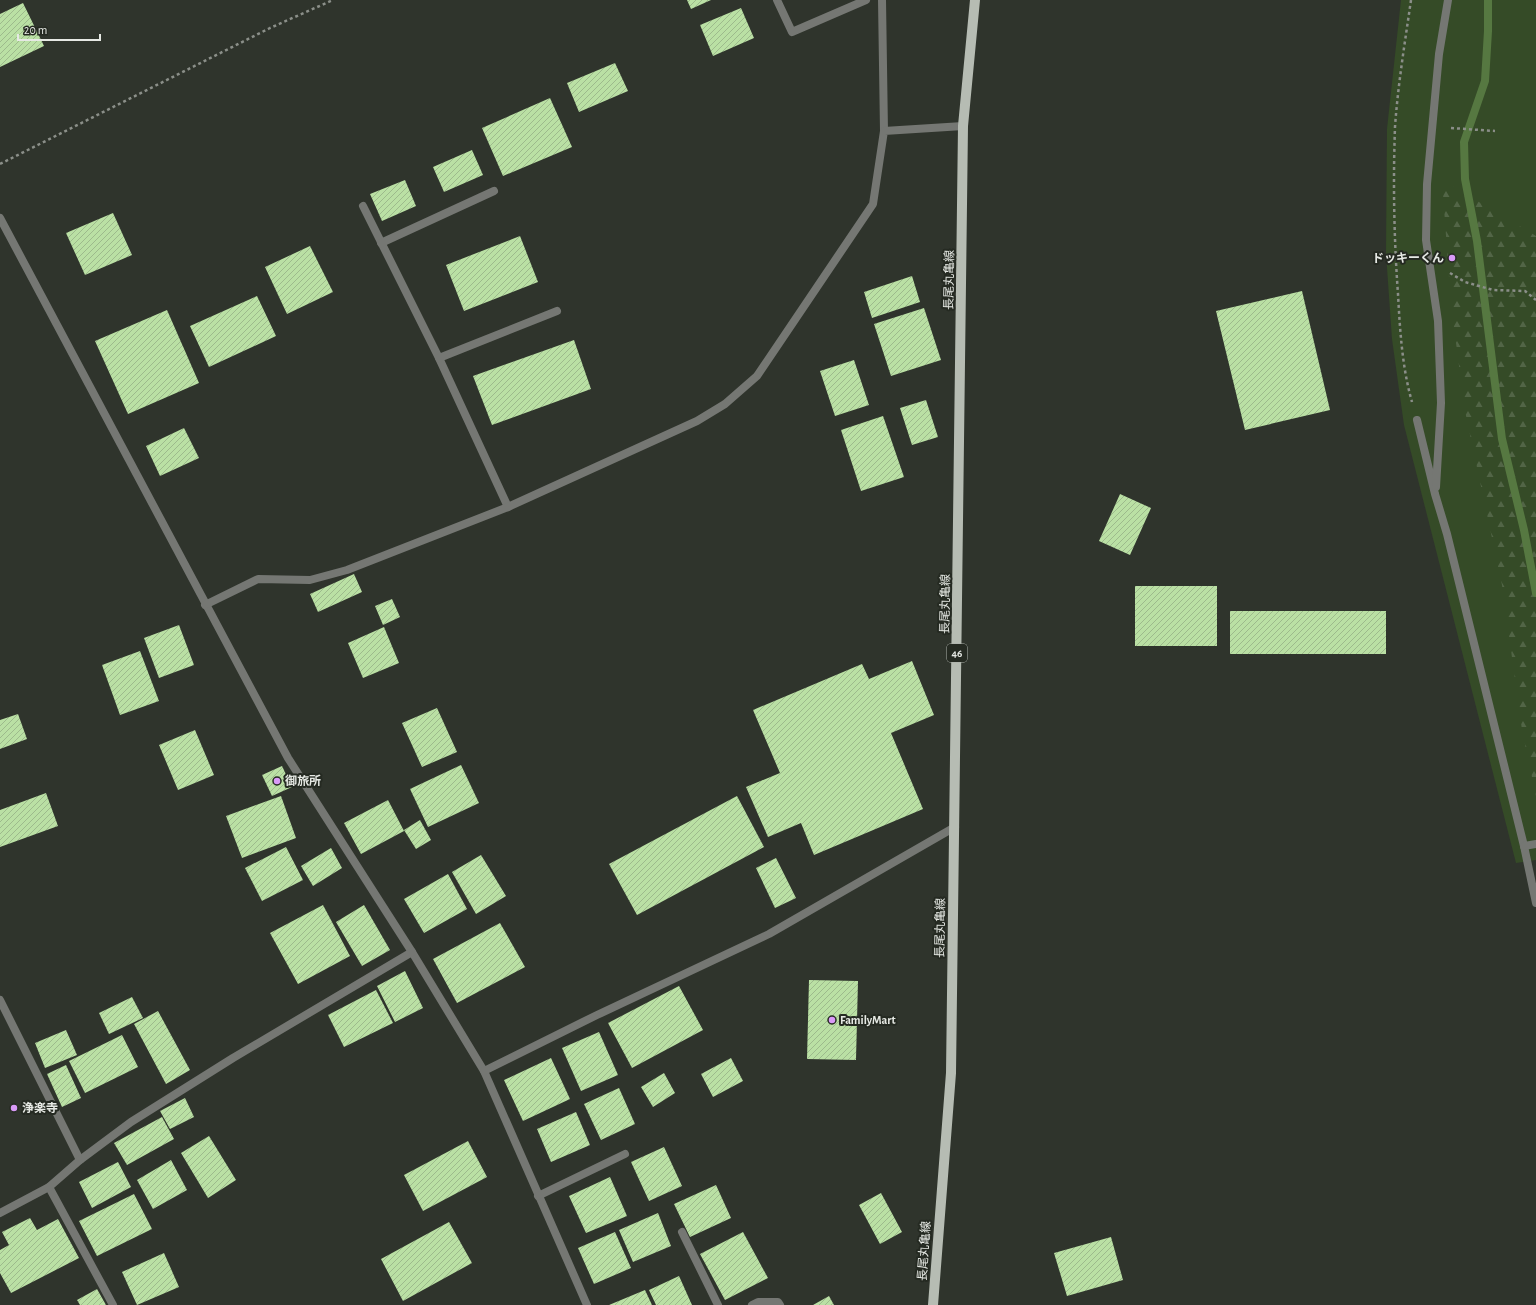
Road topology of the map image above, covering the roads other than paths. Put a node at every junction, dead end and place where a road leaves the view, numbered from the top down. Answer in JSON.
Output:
{"nodes":[{"id":1,"x":777,"y":0,"type":"edge"},
{"id":2,"x":866,"y":0,"type":"edge"},
{"id":3,"x":882,"y":0,"type":"edge"},
{"id":4,"x":975,"y":0,"type":"edge"},
{"id":5,"x":1448,"y":0,"type":"edge"},
{"id":6,"x":964,"y":126,"type":"junction"},
{"id":7,"x":884,"y":132,"type":"junction"},
{"id":8,"x":494,"y":191,"type":"dead end"},
{"id":9,"x":363,"y":206,"type":"dead end"},
{"id":10,"x":0,"y":218,"type":"edge"},
{"id":11,"x":381,"y":243,"type":"junction"},
{"id":12,"x":557,"y":311,"type":"dead end"},
{"id":13,"x":439,"y":358,"type":"junction"},
{"id":14,"x":1417,"y":420,"type":"road end"},
{"id":15,"x":1435,"y":494,"type":"junction"},
{"id":16,"x":508,"y":506,"type":"junction"},
{"id":17,"x":205,"y":605,"type":"junction"},
{"id":18,"x":955,"y":827,"type":"junction"},
{"id":19,"x":1536,"y":844,"type":"edge"},
{"id":20,"x":1524,"y":846,"type":"junction"},
{"id":21,"x":1536,"y":903,"type":"edge"},
{"id":22,"x":412,"y":952,"type":"junction"},
{"id":23,"x":0,"y":1000,"type":"edge"},
{"id":24,"x":484,"y":1071,"type":"junction"},
{"id":25,"x":625,"y":1154,"type":"dead end"},
{"id":26,"x":80,"y":1160,"type":"junction"},
{"id":27,"x":49,"y":1187,"type":"junction"},
{"id":28,"x":538,"y":1196,"type":"junction"},
{"id":29,"x":0,"y":1213,"type":"edge"},
{"id":30,"x":682,"y":1232,"type":"dead end"},
{"id":31,"x":113,"y":1305,"type":"edge"},
{"id":32,"x":587,"y":1305,"type":"edge"},
{"id":33,"x":718,"y":1305,"type":"edge"},
{"id":34,"x":752,"y":1305,"type":"edge"},
{"id":35,"x":780,"y":1305,"type":"edge"},
{"id":36,"x":933,"y":1305,"type":"edge"}],
"edges":[{"from":1,"to":2,"type":"street"},
{"from":3,"to":7,"type":"street"},
{"from":4,"to":6,"type":"main road","name":"長尾丸亀線","number":"46"},
{"from":5,"to":15,"type":"street"},
{"from":6,"to":7,"type":"street"},
{"from":6,"to":18,"type":"main road","name":"長尾丸亀線","number":"46"},
{"from":7,"to":16,"type":"street"},
{"from":8,"to":11,"type":"street"},
{"from":9,"to":11,"type":"street"},
{"from":10,"to":17,"type":"street"},
{"from":11,"to":13,"type":"street"},
{"from":12,"to":13,"type":"street"},
{"from":13,"to":16,"type":"street"},
{"from":14,"to":15,"type":"street"},
{"from":15,"to":20,"type":"street"},
{"from":16,"to":17,"type":"street"},
{"from":17,"to":22,"type":"street"},
{"from":18,"to":24,"type":"street"},
{"from":18,"to":36,"type":"main road","name":"長尾丸亀線","number":"46"},
{"from":19,"to":20,"type":"street"},
{"from":20,"to":21,"type":"street"},
{"from":22,"to":24,"type":"street"},
{"from":22,"to":26,"type":"street"},
{"from":23,"to":26,"type":"street"},
{"from":24,"to":28,"type":"street"},
{"from":25,"to":28,"type":"street"},
{"from":26,"to":27,"type":"street"},
{"from":27,"to":29,"type":"street"},
{"from":27,"to":31,"type":"street"},
{"from":28,"to":32,"type":"street"},
{"from":30,"to":33,"type":"street"},
{"from":34,"to":35,"type":"street"}]}
